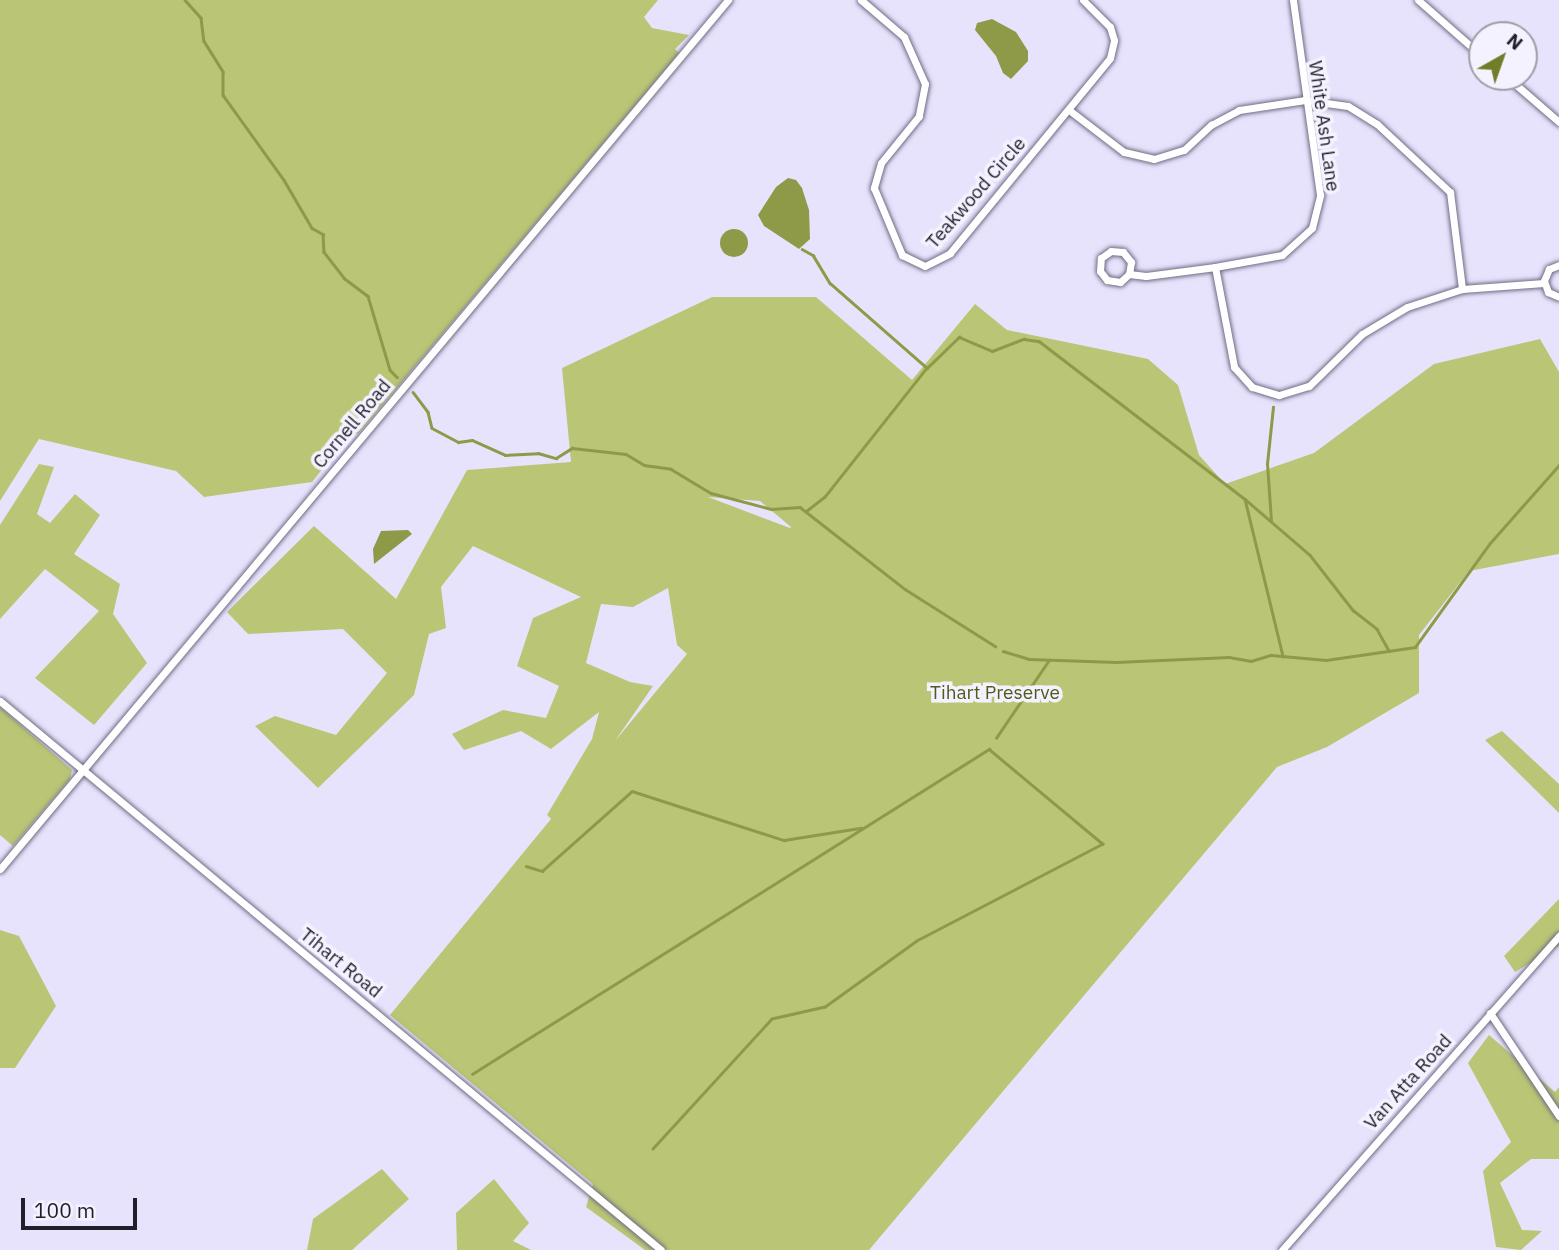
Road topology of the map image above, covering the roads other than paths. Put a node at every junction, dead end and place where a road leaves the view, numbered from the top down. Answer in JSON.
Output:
{"nodes":[{"id":1,"x":728,"y":0,"type":"edge"},
{"id":2,"x":861,"y":0,"type":"edge"},
{"id":3,"x":1083,"y":0,"type":"edge"},
{"id":4,"x":1293,"y":0,"type":"edge"},
{"id":5,"x":1418,"y":0,"type":"edge"},
{"id":6,"x":1468,"y":44,"type":"edge"},
{"id":7,"x":1523,"y":91,"type":"edge"},
{"id":8,"x":1305,"y":100,"type":"junction"},
{"id":9,"x":1069,"y":110,"type":"junction"},
{"id":10,"x":1559,"y":122,"type":"edge"},
{"id":11,"x":1559,"y":265,"type":"edge"},
{"id":12,"x":1215,"y":267,"type":"junction"},
{"id":13,"x":1129,"y":274,"type":"junction"},
{"id":14,"x":1544,"y":283,"type":"junction"},
{"id":15,"x":1462,"y":289,"type":"junction"},
{"id":16,"x":1559,"y":297,"type":"edge"},
{"id":17,"x":0,"y":701,"type":"edge"},
{"id":18,"x":83,"y":770,"type":"junction"},
{"id":19,"x":0,"y":869,"type":"edge"},
{"id":20,"x":1559,"y":936,"type":"edge"},
{"id":21,"x":1490,"y":1013,"type":"junction"},
{"id":22,"x":1559,"y":1116,"type":"edge"},
{"id":23,"x":650,"y":1241,"type":"junction"},
{"id":24,"x":642,"y":1250,"type":"edge"},
{"id":25,"x":661,"y":1250,"type":"edge"},
{"id":26,"x":1282,"y":1250,"type":"edge"}],
"edges":[{"from":1,"to":18,"type":"street","name":"Cornell Road"},
{"from":2,"to":9,"type":"street","name":"Teakwood Circle"},
{"from":3,"to":9,"type":"street"},
{"from":4,"to":8,"type":"street","name":"White Ash Lane"},
{"from":5,"to":6,"type":"street"},
{"from":7,"to":10,"type":"street"},
{"from":8,"to":9,"type":"street"},
{"from":8,"to":12,"type":"street","name":"White Ash Lane"},
{"from":8,"to":15,"type":"street"},
{"from":11,"to":14,"type":"street"},
{"from":12,"to":13,"type":"street","name":"White Ash Lane"},
{"from":12,"to":15,"type":"street"},
{"from":13,"to":13,"type":"street","name":"White Ash Lane"},
{"from":14,"to":15,"type":"street"},
{"from":14,"to":16,"type":"street"},
{"from":17,"to":18,"type":"street","name":"Tihart Road"},
{"from":18,"to":19,"type":"street","name":"Cornell Road"},
{"from":18,"to":23,"type":"street","name":"Tihart Road"},
{"from":20,"to":21,"type":"street","name":"Van Atta Road"},
{"from":21,"to":22,"type":"street"},
{"from":21,"to":26,"type":"street","name":"Van Atta Road"},
{"from":23,"to":24,"type":"street"},
{"from":23,"to":25,"type":"street","name":"Tihart Road"}]}
